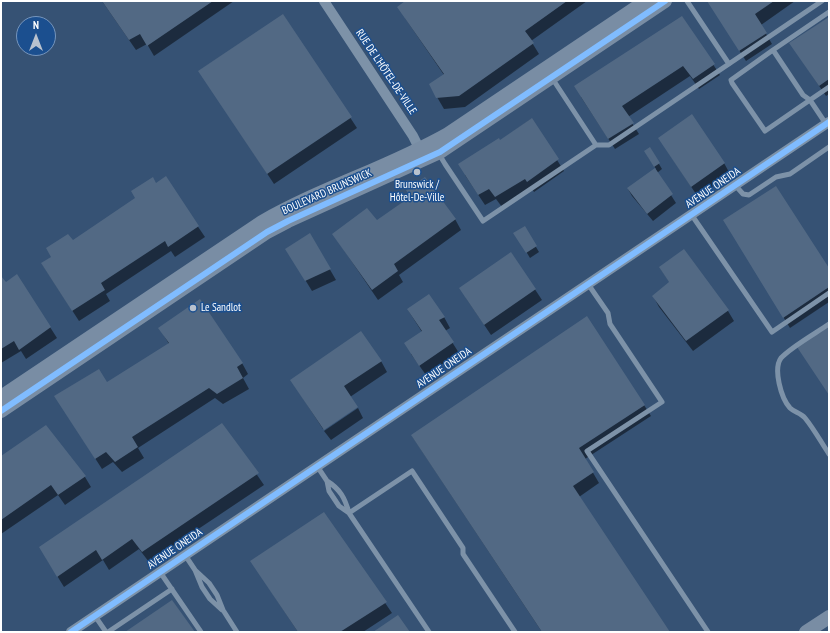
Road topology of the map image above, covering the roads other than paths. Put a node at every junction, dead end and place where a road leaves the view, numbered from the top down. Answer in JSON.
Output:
{"nodes":[{"id":1,"x":324,"y":1,"type":"edge"},
{"id":2,"x":646,"y":1,"type":"edge"},
{"id":3,"x":665,"y":1,"type":"edge"},
{"id":4,"x":687,"y":1,"type":"edge"},
{"id":5,"x":822,"y":1,"type":"edge"},
{"id":6,"x":829,"y":12,"type":"edge"},
{"id":7,"x":773,"y":50,"type":"junction"},
{"id":8,"x":729,"y":64,"type":"junction"},
{"id":9,"x":552,"y":78,"type":"junction"},
{"id":10,"x":829,"y":87,"type":"edge"},
{"id":11,"x":810,"y":100,"type":"junction"},
{"id":12,"x":828,"y":123,"type":"edge"},
{"id":13,"x":596,"y":145,"type":"junction"},
{"id":14,"x":829,"y":147,"type":"edge"},
{"id":15,"x":439,"y":153,"type":"junction"},
{"id":16,"x":422,"y":154,"type":"junction"},
{"id":17,"x":735,"y":185,"type":"junction"},
{"id":18,"x":691,"y":214,"type":"junction"},
{"id":19,"x":588,"y":284,"type":"junction"},
{"id":20,"x":829,"y":293,"type":"edge"},
{"id":21,"x":829,"y":324,"type":"edge"},
{"id":22,"x":1,"y":397,"type":"edge"},
{"id":23,"x":1,"y":411,"type":"edge"},
{"id":24,"x":829,"y":454,"type":"edge"},
{"id":25,"x":317,"y":466,"type":"junction"},
{"id":26,"x":327,"y":481,"type":"junction"},
{"id":27,"x":349,"y":513,"type":"junction"},
{"id":28,"x":185,"y":555,"type":"junction"},
{"id":29,"x":195,"y":570,"type":"junction"},
{"id":30,"x":160,"y":572,"type":"junction"},
{"id":31,"x":172,"y":589,"type":"junction"},
{"id":32,"x":223,"y":610,"type":"junction"},
{"id":33,"x":95,"y":616,"type":"junction"},
{"id":34,"x":829,"y":617,"type":"edge"},
{"id":35,"x":72,"y":632,"type":"edge"},
{"id":36,"x":107,"y":632,"type":"edge"},
{"id":37,"x":200,"y":632,"type":"edge"},
{"id":38,"x":237,"y":632,"type":"edge"},
{"id":39,"x":429,"y":632,"type":"edge"},
{"id":40,"x":515,"y":632,"type":"edge"},
{"id":41,"x":706,"y":632,"type":"edge"},
{"id":42,"x":806,"y":632,"type":"edge"}],
"edges":[{"from":1,"to":16,"type":"street","name":"RUE DE L'HÔTEL-DE-VILLE"},
{"from":2,"to":16,"type":"street","name":"BOULEVARD BRUNSWICK"},
{"from":3,"to":9,"type":"street","name":"BOULEVARD BRUNSWICK"},
{"from":4,"to":8,"type":"lane"},
{"from":5,"to":8,"type":"lane"},
{"from":6,"to":7,"type":"lane"},
{"from":7,"to":11,"type":"lane"},
{"from":7,"to":11,"type":"lane"},
{"from":8,"to":13,"type":"lane"},
{"from":9,"to":13,"type":"lane"},
{"from":9,"to":15,"type":"street","name":"BOULEVARD BRUNSWICK"},
{"from":10,"to":11,"type":"lane"},
{"from":11,"to":12,"type":"lane"},
{"from":12,"to":17,"type":"street","name":"AVENUE ONEIDA"},
{"from":13,"to":15,"type":"lane"},
{"from":14,"to":17,"type":"lane"},
{"from":15,"to":16,"type":"street","name":"BOULEVARD BRUNSWICK"},
{"from":16,"to":22,"type":"street","name":"BOULEVARD BRUNSWICK"},
{"from":16,"to":23,"type":"street","name":"BOULEVARD BRUNSWICK"},
{"from":17,"to":18,"type":"street","name":"AVENUE ONEIDA"},
{"from":18,"to":19,"type":"street","name":"AVENUE ONEIDA"},
{"from":18,"to":20,"type":"lane"},
{"from":19,"to":25,"type":"street","name":"AVENUE ONEIDA"},
{"from":19,"to":41,"type":"lane"},
{"from":21,"to":24,"type":"lane"},
{"from":25,"to":26,"type":"lane"},
{"from":25,"to":28,"type":"street","name":"AVENUE ONEIDA"},
{"from":26,"to":27,"type":"lane"},
{"from":26,"to":27,"type":"lane"},
{"from":27,"to":39,"type":"lane"},
{"from":27,"to":40,"type":"lane"},
{"from":28,"to":29,"type":"lane"},
{"from":28,"to":30,"type":"street","name":"AVENUE ONEIDA"},
{"from":29,"to":32,"type":"lane"},
{"from":29,"to":32,"type":"lane"},
{"from":30,"to":31,"type":"lane"},
{"from":30,"to":33,"type":"street","name":"AVENUE ONEIDA"},
{"from":31,"to":36,"type":"lane"},
{"from":31,"to":37,"type":"lane"},
{"from":32,"to":38,"type":"lane"},
{"from":33,"to":35,"type":"street","name":"AVENUE ONEIDA"},
{"from":33,"to":36,"type":"lane"},
{"from":34,"to":42,"type":"street"}]}
